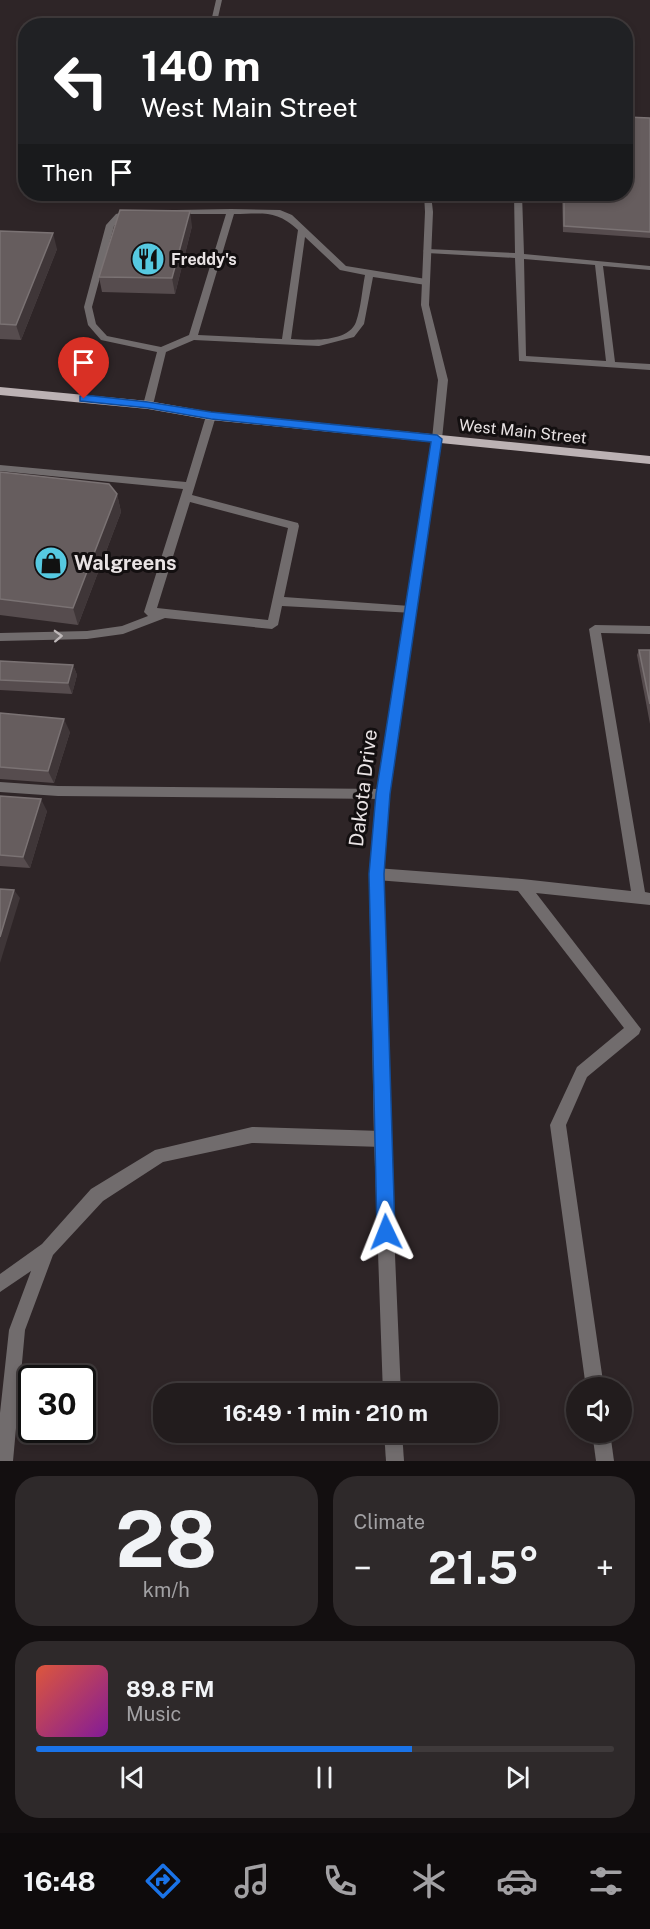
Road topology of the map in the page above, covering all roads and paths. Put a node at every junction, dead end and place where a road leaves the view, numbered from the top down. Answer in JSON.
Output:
{"nodes":[{"id":1,"x":219,"y":0,"type":"edge"},
{"id":2,"x":215,"y":18,"type":"edge"},
{"id":3,"x":428,"y":201,"type":"edge"},
{"id":4,"x":518,"y":201,"type":"edge"},
{"id":5,"x":231,"y":211,"type":"junction"},
{"id":6,"x":139,"y":212,"type":"edge"},
{"id":7,"x":162,"y":212,"type":"edge"},
{"id":8,"x":302,"y":230,"type":"junction"},
{"id":9,"x":428,"y":251,"type":"junction"},
{"id":10,"x":518,"y":256,"type":"junction"},
{"id":11,"x":600,"y":263,"type":"junction"},
{"id":12,"x":650,"y":268,"type":"edge"},
{"id":13,"x":369,"y":274,"type":"junction"},
{"id":14,"x":426,"y":282,"type":"junction"},
{"id":15,"x":193,"y":337,"type":"junction"},
{"id":16,"x":286,"y":341,"type":"junction"},
{"id":17,"x":162,"y":350,"type":"junction"},
{"id":18,"x":611,"y":364,"type":"junction"},
{"id":19,"x":650,"y":367,"type":"edge"},
{"id":20,"x":0,"y":391,"type":"edge"},
{"id":21,"x":148,"y":405,"type":"junction"},
{"id":22,"x":211,"y":416,"type":"junction"},
{"id":23,"x":437,"y":439,"type":"junction"},
{"id":24,"x":650,"y":460,"type":"edge"},
{"id":25,"x":0,"y":468,"type":"edge"},
{"id":26,"x":190,"y":486,"type":"junction"},
{"id":27,"x":186,"y":497,"type":"junction"},
{"id":28,"x":277,"y":601,"type":"junction"},
{"id":29,"x":410,"y":610,"type":"junction"},
{"id":30,"x":166,"y":613,"type":"junction"},
{"id":31,"x":650,"y":630,"type":"edge"},
{"id":32,"x":0,"y":637,"type":"edge"},
{"id":33,"x":0,"y":787,"type":"edge"},
{"id":34,"x":383,"y":794,"type":"junction"},
{"id":35,"x":376,"y":874,"type":"junction"},
{"id":36,"x":522,"y":885,"type":"junction"},
{"id":37,"x":644,"y":898,"type":"edge"},
{"id":38,"x":382,"y":1139,"type":"junction"},
{"id":39,"x":47,"y":1250,"type":"junction"},
{"id":40,"x":0,"y":1284,"type":"edge"},
{"id":41,"x":593,"y":1377,"type":"edge"},
{"id":42,"x":392,"y":1383,"type":"edge"},
{"id":43,"x":393,"y":1443,"type":"edge"},
{"id":44,"x":603,"y":1443,"type":"edge"},
{"id":45,"x":4,"y":1461,"type":"edge"},
{"id":46,"x":394,"y":1461,"type":"edge"},
{"id":47,"x":605,"y":1461,"type":"edge"}],
"edges":[{"from":1,"to":2,"type":"street"},
{"from":3,"to":9,"type":"street","name":"Dakota Drive"},
{"from":4,"to":10,"type":"street"},
{"from":5,"to":7,"type":"street"},
{"from":5,"to":8,"type":"street"},
{"from":5,"to":15,"type":"street"},
{"from":6,"to":17,"type":"street"},
{"from":8,"to":13,"type":"street"},
{"from":8,"to":16,"type":"street"},
{"from":9,"to":10,"type":"street"},
{"from":9,"to":14,"type":"street","name":"Dakota Drive"},
{"from":10,"to":11,"type":"street"},
{"from":10,"to":18,"type":"street"},
{"from":11,"to":12,"type":"street"},
{"from":11,"to":18,"type":"street"},
{"from":13,"to":14,"type":"street"},
{"from":13,"to":16,"type":"street"},
{"from":14,"to":23,"type":"street","name":"Dakota Drive"},
{"from":15,"to":16,"type":"street"},
{"from":15,"to":17,"type":"street"},
{"from":17,"to":21,"type":"street"},
{"from":18,"to":19,"type":"street"},
{"from":20,"to":21,"type":"main road","name":"West Main Street"},
{"from":21,"to":22,"type":"main road","name":"West Main Street"},
{"from":22,"to":23,"type":"main road","name":"West Main Street"},
{"from":22,"to":26,"type":"street"},
{"from":23,"to":24,"type":"main road","name":"West Main Street"},
{"from":23,"to":29,"type":"street","name":"Dakota Drive"},
{"from":25,"to":26,"type":"street"},
{"from":26,"to":27,"type":"street"},
{"from":27,"to":28,"type":"street"},
{"from":27,"to":30,"type":"street"},
{"from":28,"to":29,"type":"street"},
{"from":28,"to":30,"type":"street"},
{"from":29,"to":34,"type":"street","name":"Dakota Drive"},
{"from":32,"to":30,"type":"street","one_way":true},
{"from":31,"to":37,"type":"street"},
{"from":33,"to":34,"type":"street"},
{"from":34,"to":35,"type":"street","name":"Dakota Drive"},
{"from":35,"to":36,"type":"street"},
{"from":35,"to":38,"type":"street","name":"Dakota Drive"},
{"from":36,"to":37,"type":"street"},
{"from":36,"to":41,"type":"street"},
{"from":38,"to":39,"type":"street"},
{"from":38,"to":42,"type":"street","name":"Dakota Drive"},
{"from":39,"to":40,"type":"street"},
{"from":39,"to":45,"type":"street"},
{"from":43,"to":46,"type":"street"},
{"from":44,"to":47,"type":"street"}]}
